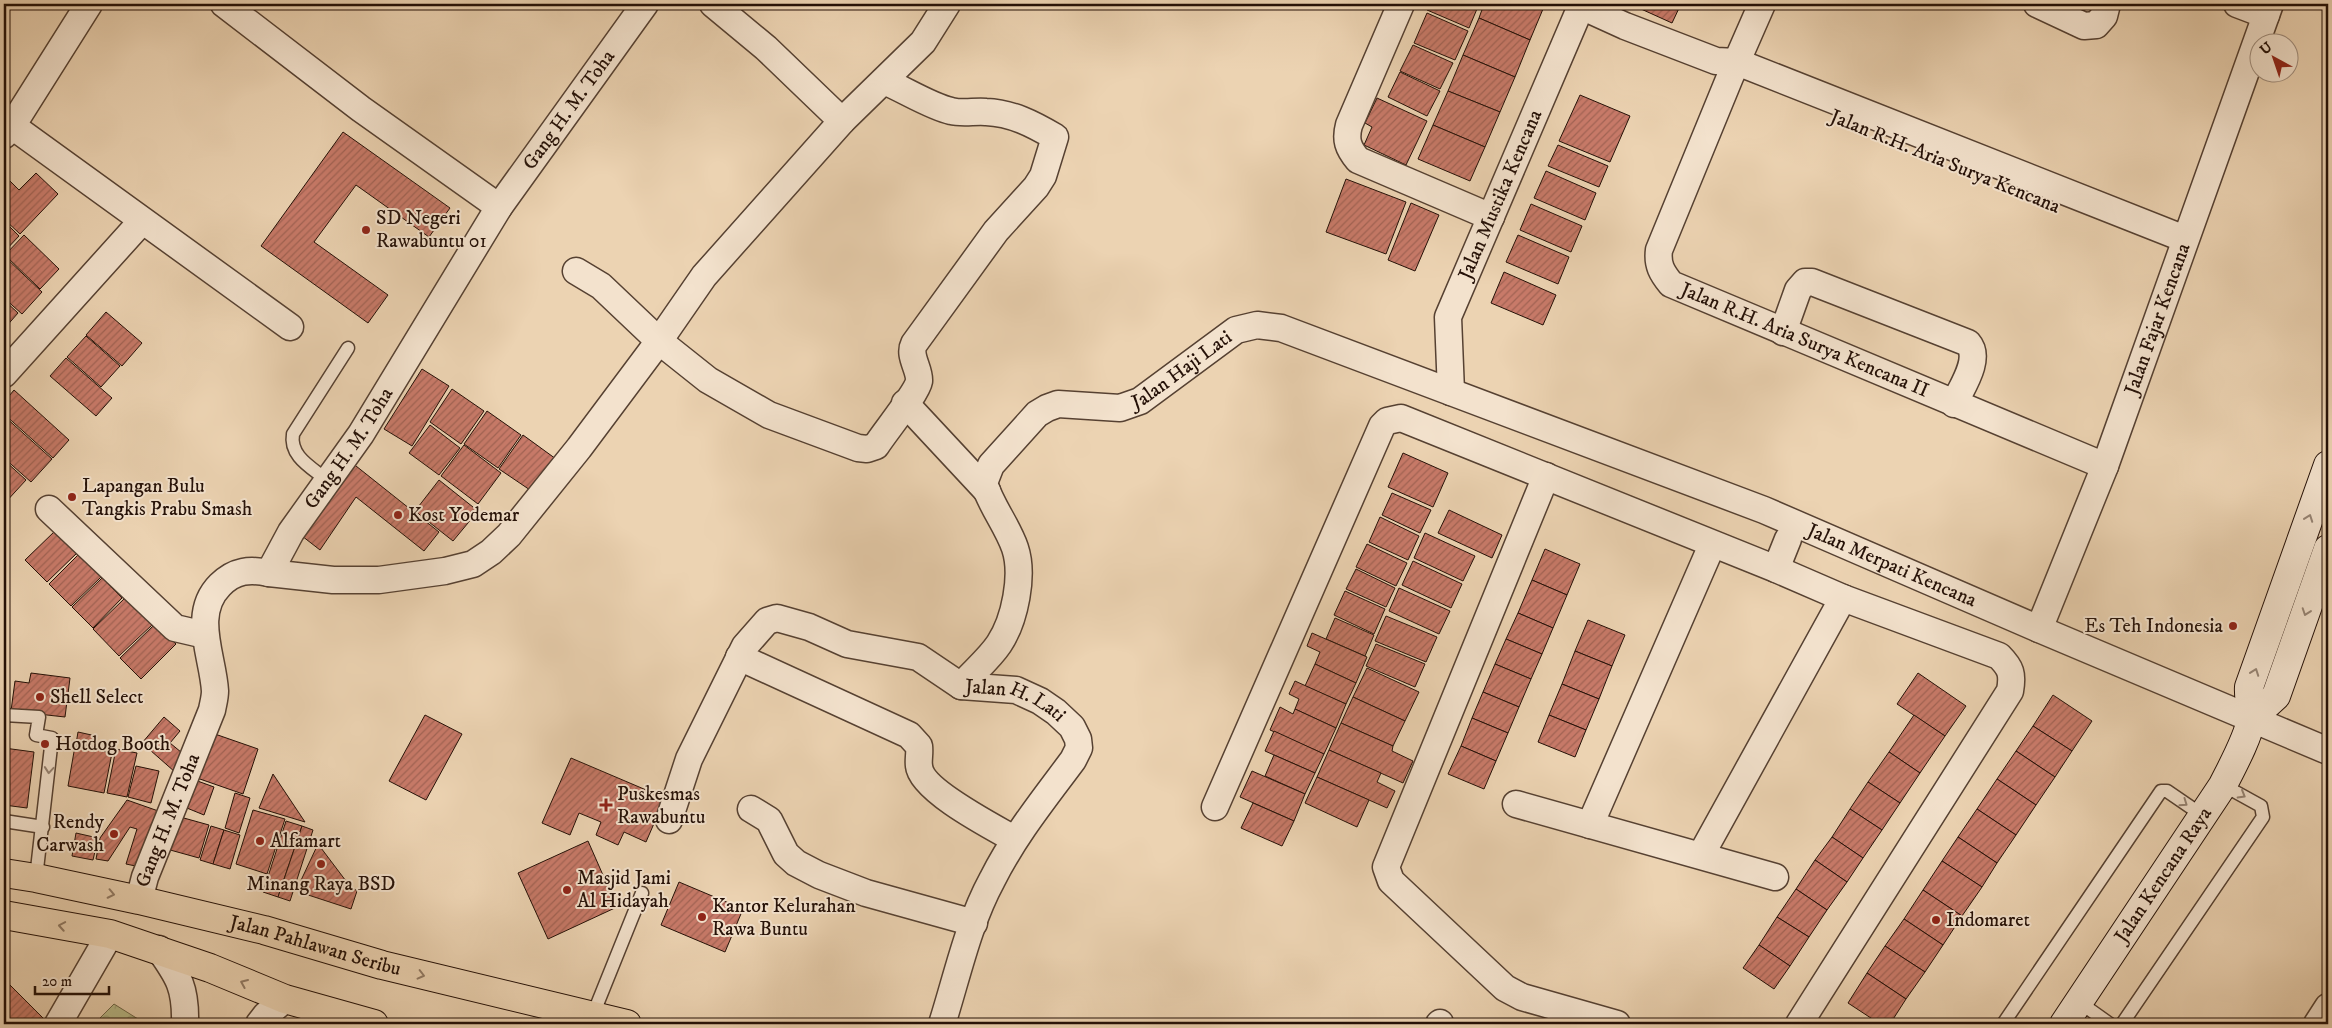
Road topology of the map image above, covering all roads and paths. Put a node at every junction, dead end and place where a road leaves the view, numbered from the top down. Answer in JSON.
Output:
{"nodes":[{"id":1,"x":89,"y":4,"type":"edge"},
{"id":2,"x":224,"y":4,"type":"edge"},
{"id":3,"x":645,"y":4,"type":"edge"},
{"id":4,"x":713,"y":4,"type":"edge"},
{"id":5,"x":947,"y":4,"type":"edge"},
{"id":6,"x":1401,"y":4,"type":"edge"},
{"id":7,"x":1762,"y":4,"type":"edge"},
{"id":8,"x":2038,"y":4,"type":"edge"},
{"id":9,"x":2107,"y":4,"type":"edge"},
{"id":10,"x":2238,"y":4,"type":"edge"},
{"id":11,"x":1581,"y":5,"type":"edge"},
{"id":12,"x":2268,"y":9,"type":"edge"},
{"id":13,"x":1728,"y":67,"type":"junction"},
{"id":14,"x":884,"y":81,"type":"junction"},
{"id":15,"x":842,"y":121,"type":"junction"},
{"id":16,"x":7,"y":127,"type":"edge"},
{"id":17,"x":499,"y":207,"type":"junction"},
{"id":18,"x":1491,"y":217,"type":"junction"},
{"id":19,"x":142,"y":221,"type":"junction"},
{"id":20,"x":2183,"y":247,"type":"junction"},
{"id":21,"x":576,"y":271,"type":"dead end"},
{"id":22,"x":290,"y":327,"type":"dead end"},
{"id":23,"x":1783,"y":332,"type":"junction"},
{"id":24,"x":659,"y":341,"type":"junction"},
{"id":25,"x":348,"y":348,"type":"dead end"},
{"id":26,"x":4,"y":374,"type":"edge"},
{"id":27,"x":1451,"y":392,"type":"junction"},
{"id":28,"x":905,"y":403,"type":"junction"},
{"id":29,"x":1954,"y":404,"type":"junction"},
{"id":30,"x":2328,"y":465,"type":"edge"},
{"id":31,"x":2105,"y":466,"type":"junction"},
{"id":32,"x":1546,"y":476,"type":"junction"},
{"id":33,"x":328,"y":480,"type":"junction"},
{"id":34,"x":987,"y":491,"type":"junction"},
{"id":35,"x":49,"y":509,"type":"dead end"},
{"id":36,"x":1764,"y":510,"type":"junction"},
{"id":37,"x":1788,"y":539,"type":"junction"},
{"id":38,"x":1831,"y":539,"type":"junction"},
{"id":39,"x":1712,"y":544,"type":"junction"},
{"id":40,"x":2328,"y":549,"type":"edge"},
{"id":41,"x":1776,"y":569,"type":"junction"},
{"id":42,"x":269,"y":573,"type":"junction"},
{"id":43,"x":1843,"y":598,"type":"junction"},
{"id":44,"x":2038,"y":629,"type":"junction"},
{"id":45,"x":205,"y":636,"type":"junction"},
{"id":46,"x":739,"y":658,"type":"junction"},
{"id":47,"x":961,"y":686,"type":"junction"},
{"id":48,"x":4,"y":715,"type":"edge"},
{"id":49,"x":2251,"y":719,"type":"junction"},
{"id":50,"x":2328,"y":751,"type":"edge"},
{"id":51,"x":2223,"y":784,"type":"junction"},
{"id":52,"x":1516,"y":804,"type":"dead end"},
{"id":53,"x":1215,"y":807,"type":"dead end"},
{"id":54,"x":750,"y":809,"type":"dead end"},
{"id":55,"x":2202,"y":815,"type":"junction"},
{"id":56,"x":669,"y":820,"type":"dead end"},
{"id":57,"x":4,"y":821,"type":"edge"},
{"id":58,"x":1590,"y":825,"type":"junction"},
{"id":59,"x":42,"y":827,"type":"junction"},
{"id":60,"x":1014,"y":839,"type":"junction"},
{"id":61,"x":1701,"y":856,"type":"junction"},
{"id":62,"x":4,"y":873,"type":"edge"},
{"id":63,"x":1774,"y":877,"type":"dead end"},
{"id":64,"x":36,"y":878,"type":"junction"},
{"id":65,"x":642,"y":893,"type":"dead end"},
{"id":66,"x":139,"y":900,"type":"junction"},
{"id":67,"x":4,"y":915,"type":"edge"},
{"id":68,"x":974,"y":923,"type":"junction"},
{"id":69,"x":110,"y":934,"type":"junction"},
{"id":70,"x":159,"y":949,"type":"junction"},
{"id":71,"x":285,"y":999,"type":"junction"},
{"id":72,"x":2079,"y":1002,"type":"junction"},
{"id":73,"x":2328,"y":1007,"type":"edge"},
{"id":74,"x":592,"y":1017,"type":"junction"},
{"id":75,"x":58,"y":1024,"type":"edge"},
{"id":76,"x":185,"y":1024,"type":"edge"},
{"id":77,"x":259,"y":1024,"type":"edge"},
{"id":78,"x":374,"y":1024,"type":"edge"},
{"id":79,"x":627,"y":1024,"type":"edge"},
{"id":80,"x":942,"y":1024,"type":"edge"},
{"id":81,"x":1617,"y":1024,"type":"edge"},
{"id":82,"x":1799,"y":1024,"type":"edge"},
{"id":83,"x":2003,"y":1024,"type":"edge"},
{"id":84,"x":2064,"y":1024,"type":"edge"},
{"id":85,"x":2110,"y":1024,"type":"edge"},
{"id":86,"x":2122,"y":1024,"type":"edge"},
{"id":87,"x":2317,"y":1024,"type":"edge"}],
"edges":[{"from":1,"to":16,"type":"street"},
{"from":2,"to":17,"type":"street"},
{"from":3,"to":17,"type":"street","name":"Gang H. M. Toha"},
{"from":4,"to":15,"type":"street"},
{"from":5,"to":14,"type":"street"},
{"from":6,"to":18,"type":"street"},
{"from":7,"to":13,"type":"street","name":"Jalan R.H. Aria Surya Kencana II"},
{"from":8,"to":9,"type":"street"},
{"from":10,"to":12,"type":"street"},
{"from":11,"to":13,"type":"street","name":"Jalan R.H. Aria Surya Kencana"},
{"from":11,"to":18,"type":"street","name":"Jalan Mustika Kencana"},
{"from":12,"to":20,"type":"street","name":"Jalan Fajar Kencana"},
{"from":13,"to":20,"type":"street","name":"Jalan R.H. Aria Surya Kencana"},
{"from":13,"to":23,"type":"street","name":"Jalan R.H. Aria Surya Kencana II"},
{"from":14,"to":15,"type":"street"},
{"from":14,"to":28,"type":"street"},
{"from":15,"to":24,"type":"street"},
{"from":16,"to":19,"type":"street"},
{"from":17,"to":33,"type":"street","name":"Gang H. M. Toha"},
{"from":18,"to":27,"type":"street","name":"Jalan Mustika Kencana"},
{"from":19,"to":22,"type":"street"},
{"from":19,"to":26,"type":"street"},
{"from":20,"to":31,"type":"street","name":"Jalan Fajar Kencana"},
{"from":21,"to":24,"type":"street"},
{"from":23,"to":29,"type":"street","name":"Jalan R.H. Aria Surya Kencana II"},
{"from":23,"to":29,"type":"street"},
{"from":24,"to":28,"type":"street"},
{"from":24,"to":42,"type":"street"},
{"from":25,"to":33,"type":"lane"},
{"from":27,"to":34,"type":"street","name":"Jalan Haji Lati"},
{"from":27,"to":36,"type":"street","name":"Jalan Merpati Kencana"},
{"from":28,"to":34,"type":"street"},
{"from":29,"to":31,"type":"street","name":"Jalan R.H. Aria Surya Kencana II"},
{"from":49,"to":30,"type":"street","name":"Jalan Kencana Raya","one_way":true},
{"from":31,"to":44,"type":"street","name":"Jalan Fajar Kencana"},
{"from":32,"to":39,"type":"street"},
{"from":32,"to":53,"type":"street"},
{"from":32,"to":81,"type":"street"},
{"from":33,"to":42,"type":"street","name":"Gang H. M. Toha"},
{"from":34,"to":47,"type":"street"},
{"from":35,"to":45,"type":"street"},
{"from":36,"to":37,"type":"street"},
{"from":36,"to":38,"type":"street","name":"Jalan Merpati Kencana"},
{"from":37,"to":38,"type":"street"},
{"from":37,"to":41,"type":"street"},
{"from":38,"to":44,"type":"street","name":"Jalan Merpati Kencana"},
{"from":39,"to":41,"type":"street"},
{"from":39,"to":58,"type":"street"},
{"from":40,"to":49,"type":"street","name":"Jalan Kencana Raya","one_way":true},
{"from":41,"to":43,"type":"street"},
{"from":42,"to":45,"type":"street","name":"Gang H. M. Toha"},
{"from":43,"to":61,"type":"street"},
{"from":43,"to":82,"type":"street"},
{"from":44,"to":49,"type":"street","name":"Jalan Merpati Kencana"},
{"from":45,"to":66,"type":"street","name":"Gang H. M. Toha"},
{"from":46,"to":47,"type":"street","name":"Jalan H. Lati"},
{"from":46,"to":56,"type":"street","name":"Jalan H. Lati"},
{"from":46,"to":60,"type":"street"},
{"from":47,"to":60,"type":"street","name":"Jalan H. Lati"},
{"from":48,"to":59,"type":"lane","one_way":true},
{"from":49,"to":50,"type":"street","name":"Jalan Merpati Kencana"},
{"from":49,"to":51,"type":"street","name":"Jalan Kencana Raya"},
{"from":51,"to":55,"type":"street","name":"Jalan Kencana Raya"},
{"from":51,"to":86,"type":"lane","one_way":true},
{"from":52,"to":58,"type":"street"},
{"from":54,"to":68,"type":"street"},
{"from":55,"to":72,"type":"street","name":"Jalan Kencana Raya"},
{"from":83,"to":55,"type":"lane","one_way":true},
{"from":57,"to":59,"type":"lane"},
{"from":58,"to":61,"type":"street"},
{"from":59,"to":64,"type":"lane"},
{"from":60,"to":68,"type":"street","name":"Jalan H. Lati"},
{"from":61,"to":63,"type":"street"},
{"from":62,"to":64,"type":"main road","name":"Jalan Pahlawan Seribu"},
{"from":64,"to":66,"type":"main road","name":"Jalan Pahlawan Seribu","one_way":true},
{"from":65,"to":74,"type":"lane"},
{"from":66,"to":74,"type":"main road","name":"Jalan Pahlawan Seribu","one_way":true},
{"from":69,"to":67,"type":"main road","one_way":true},
{"from":68,"to":80,"type":"street","name":"Jalan H. Lati"},
{"from":69,"to":70,"type":"main road"},
{"from":69,"to":75,"type":"street"},
{"from":71,"to":70,"type":"main road","one_way":true},
{"from":70,"to":76,"type":"street"},
{"from":71,"to":77,"type":"street"},
{"from":71,"to":78,"type":"main road"},
{"from":72,"to":84,"type":"street","name":"Jalan Kencana Raya"},
{"from":72,"to":85,"type":"lane"},
{"from":73,"to":87,"type":"street"},
{"from":74,"to":79,"type":"main road","name":"Jalan Pahlawan Seribu"}]}
